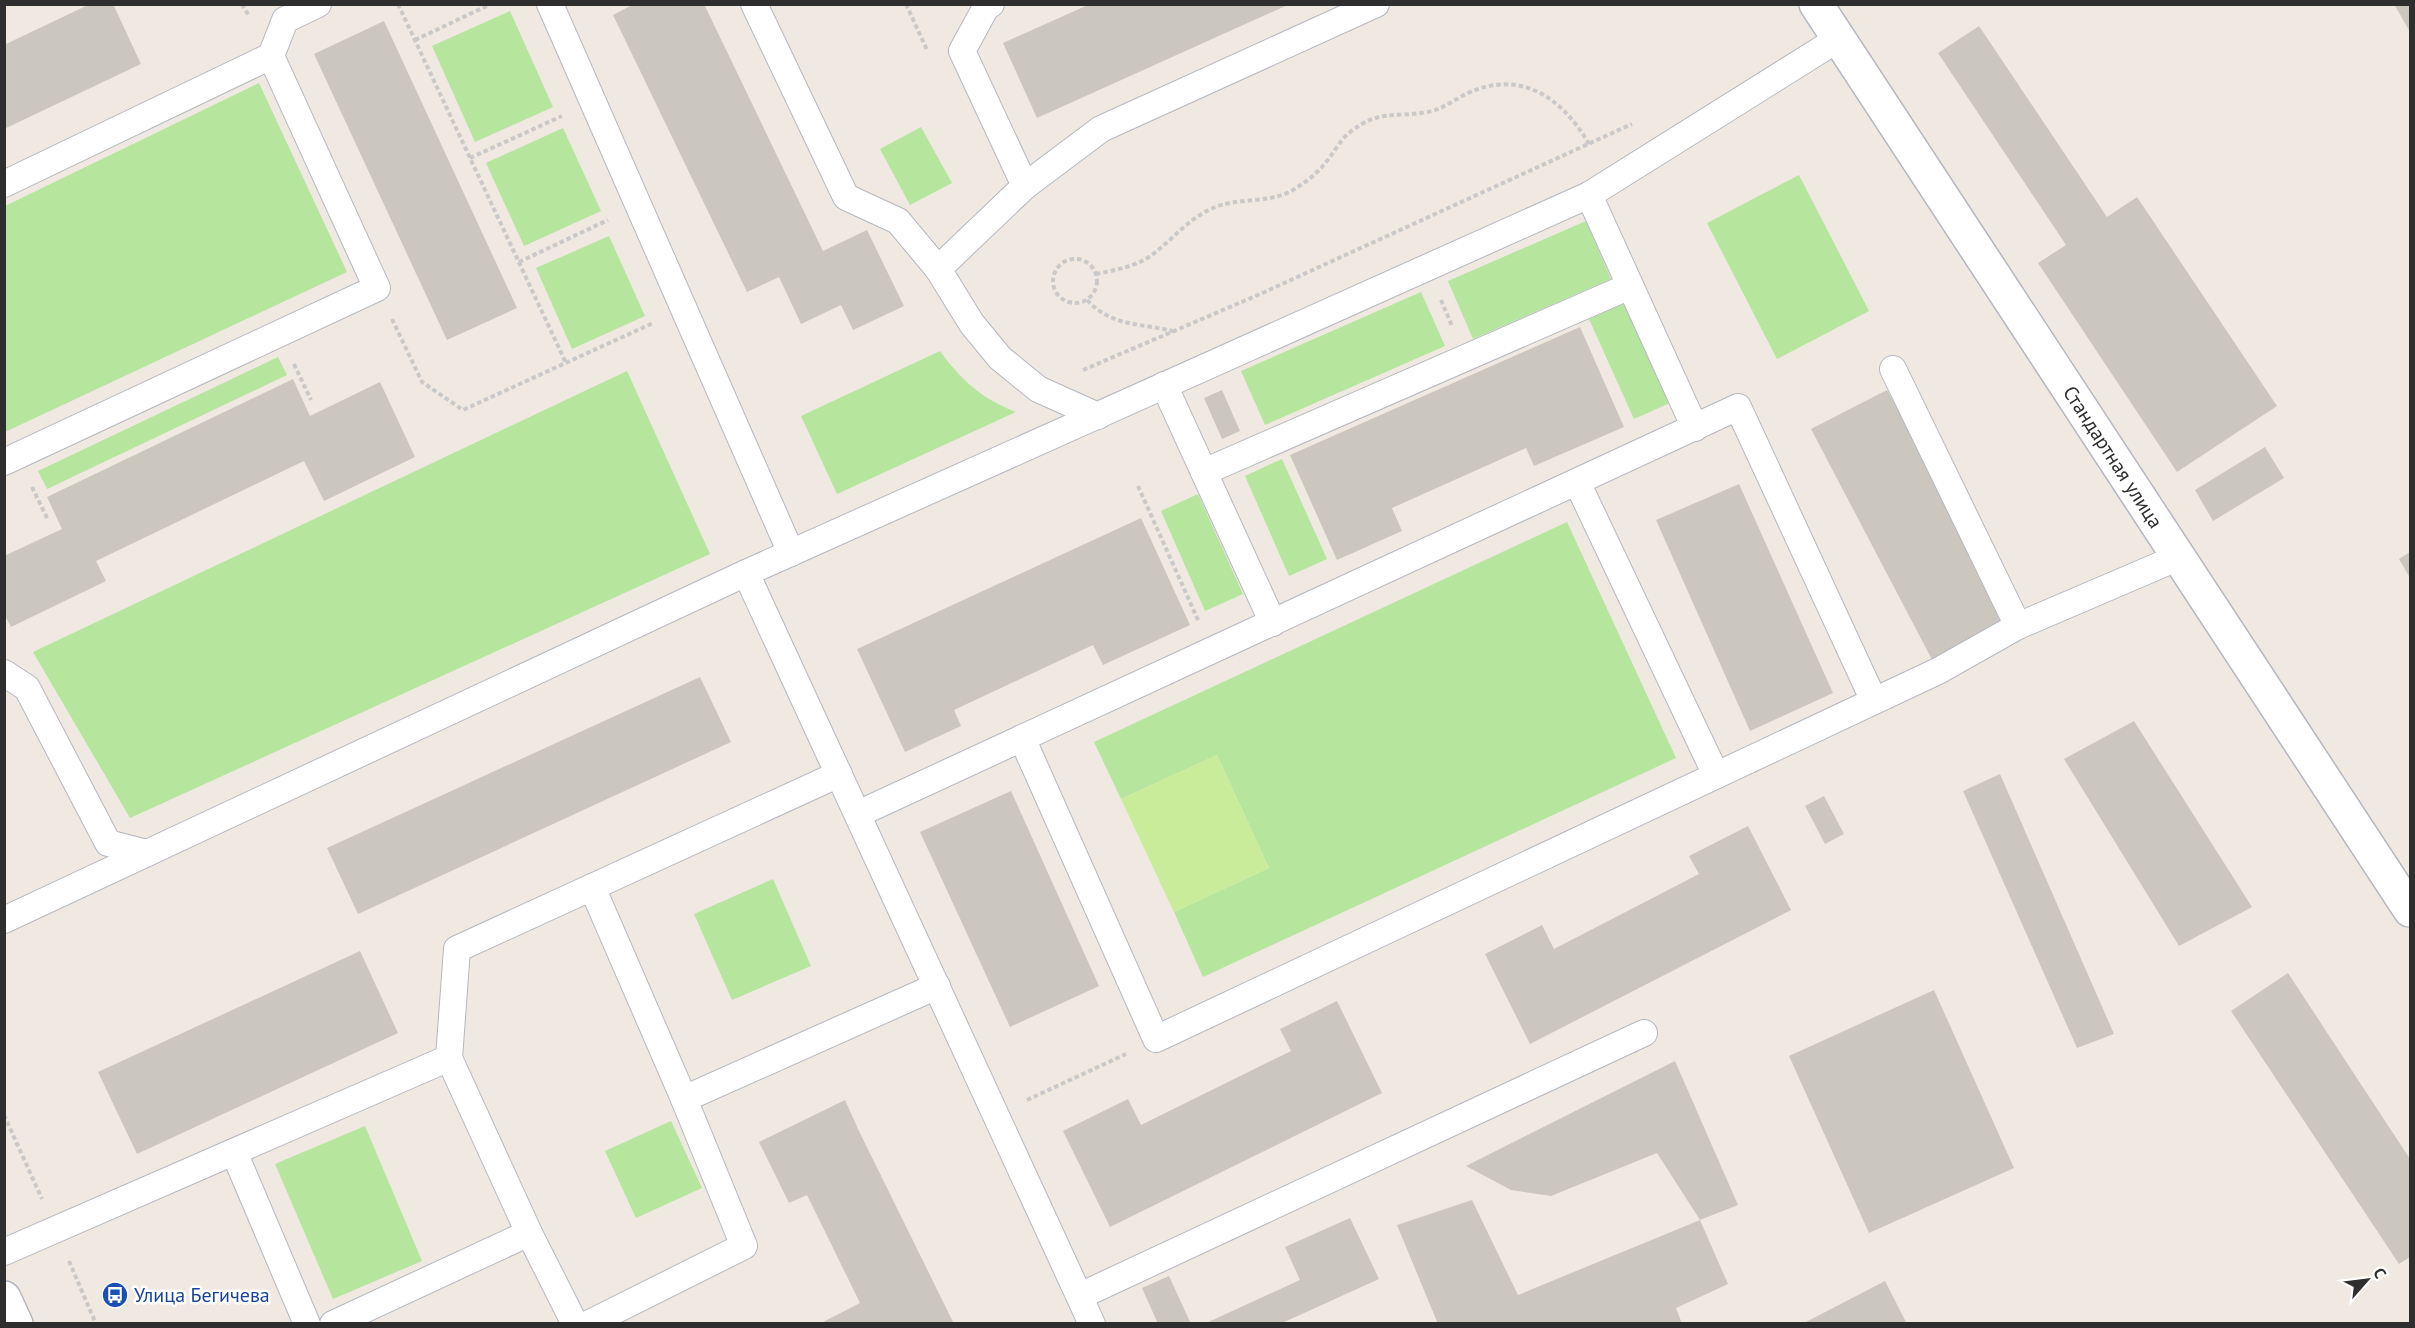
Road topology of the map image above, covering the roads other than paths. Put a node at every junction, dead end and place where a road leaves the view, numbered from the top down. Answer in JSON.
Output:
{"nodes":[{"id":1,"x":318,"y":4,"type":"edge"},
{"id":2,"x":550,"y":4,"type":"edge"},
{"id":3,"x":754,"y":4,"type":"edge"},
{"id":4,"x":991,"y":4,"type":"edge"},
{"id":5,"x":1376,"y":4,"type":"edge"},
{"id":6,"x":1816,"y":4,"type":"edge"},
{"id":7,"x":1838,"y":39,"type":"junction"},
{"id":8,"x":271,"y":56,"type":"junction"},
{"id":9,"x":4,"y":184,"type":"edge"},
{"id":10,"x":1025,"y":186,"type":"junction"},
{"id":11,"x":1589,"y":195,"type":"junction"},
{"id":12,"x":938,"y":269,"type":"junction"},
{"id":13,"x":1630,"y":286,"type":"junction"},
{"id":14,"x":1893,"y":369,"type":"dead end"},
{"id":15,"x":1164,"y":385,"type":"junction"},
{"id":16,"x":1098,"y":416,"type":"junction"},
{"id":17,"x":1695,"y":428,"type":"junction"},
{"id":18,"x":4,"y":462,"type":"edge"},
{"id":19,"x":1204,"y":472,"type":"junction"},
{"id":20,"x":1577,"y":482,"type":"junction"},
{"id":21,"x":791,"y":553,"type":"junction"},
{"id":22,"x":2179,"y":557,"type":"junction"},
{"id":23,"x":746,"y":573,"type":"junction"},
{"id":24,"x":1272,"y":622,"type":"junction"},
{"id":25,"x":2018,"y":626,"type":"junction"},
{"id":26,"x":4,"y":673,"type":"edge"},
{"id":27,"x":1874,"y":701,"type":"junction"},
{"id":28,"x":1022,"y":738,"type":"junction"},
{"id":29,"x":839,"y":774,"type":"junction"},
{"id":30,"x":1716,"y":775,"type":"junction"},
{"id":31,"x":858,"y":814,"type":"junction"},
{"id":32,"x":147,"y":853,"type":"junction"},
{"id":33,"x":592,"y":887,"type":"junction"},
{"id":34,"x":2410,"y":910,"type":"edge"},
{"id":35,"x":4,"y":920,"type":"edge"},
{"id":36,"x":937,"y":986,"type":"junction"},
{"id":37,"x":1644,"y":1033,"type":"dead end"},
{"id":38,"x":450,"y":1058,"type":"junction"},
{"id":39,"x":684,"y":1099,"type":"junction"},
{"id":40,"x":234,"y":1152,"type":"junction"},
{"id":41,"x":530,"y":1233,"type":"junction"},
{"id":42,"x":4,"y":1252,"type":"edge"},
{"id":43,"x":1080,"y":1296,"type":"junction"},
{"id":44,"x":4,"y":1298,"type":"edge"},
{"id":45,"x":16,"y":1323,"type":"edge"},
{"id":46,"x":307,"y":1323,"type":"edge"},
{"id":47,"x":333,"y":1323,"type":"edge"},
{"id":48,"x":575,"y":1323,"type":"edge"},
{"id":49,"x":588,"y":1323,"type":"edge"},
{"id":50,"x":1092,"y":1323,"type":"edge"}],
"edges":[{"from":1,"to":8,"type":"lane"},
{"from":2,"to":21,"type":"lane"},
{"from":3,"to":12,"type":"lane"},
{"from":4,"to":10,"type":"lane"},
{"from":5,"to":10,"type":"lane"},
{"from":6,"to":7,"type":"street","name":"Стандартная улица"},
{"from":7,"to":11,"type":"lane"},
{"from":7,"to":22,"type":"street","name":"Стандартная улица"},
{"from":8,"to":9,"type":"lane"},
{"from":8,"to":18,"type":"lane"},
{"from":10,"to":12,"type":"lane"},
{"from":11,"to":13,"type":"lane"},
{"from":11,"to":15,"type":"lane"},
{"from":12,"to":16,"type":"lane"},
{"from":13,"to":17,"type":"lane"},
{"from":13,"to":19,"type":"lane"},
{"from":14,"to":25,"type":"lane"},
{"from":15,"to":16,"type":"lane"},
{"from":15,"to":19,"type":"lane"},
{"from":16,"to":21,"type":"lane"},
{"from":17,"to":20,"type":"lane"},
{"from":17,"to":27,"type":"lane"},
{"from":19,"to":24,"type":"lane"},
{"from":20,"to":24,"type":"lane"},
{"from":20,"to":30,"type":"lane"},
{"from":21,"to":23,"type":"lane"},
{"from":22,"to":25,"type":"lane"},
{"from":22,"to":34,"type":"street","name":"Стандартная улица"},
{"from":23,"to":29,"type":"lane"},
{"from":23,"to":32,"type":"lane"},
{"from":24,"to":28,"type":"lane"},
{"from":25,"to":27,"type":"lane"},
{"from":26,"to":32,"type":"lane"},
{"from":27,"to":30,"type":"lane"},
{"from":28,"to":30,"type":"lane"},
{"from":28,"to":31,"type":"lane"},
{"from":29,"to":31,"type":"lane"},
{"from":29,"to":33,"type":"lane"},
{"from":31,"to":36,"type":"lane"},
{"from":32,"to":35,"type":"lane"},
{"from":33,"to":38,"type":"lane"},
{"from":33,"to":39,"type":"lane"},
{"from":36,"to":39,"type":"lane"},
{"from":36,"to":43,"type":"lane"},
{"from":37,"to":43,"type":"lane"},
{"from":38,"to":40,"type":"lane"},
{"from":38,"to":41,"type":"lane"},
{"from":39,"to":49,"type":"lane"},
{"from":40,"to":42,"type":"lane"},
{"from":40,"to":46,"type":"lane"},
{"from":41,"to":47,"type":"lane"},
{"from":41,"to":48,"type":"lane"},
{"from":43,"to":50,"type":"lane"},
{"from":44,"to":45,"type":"street"}]}
